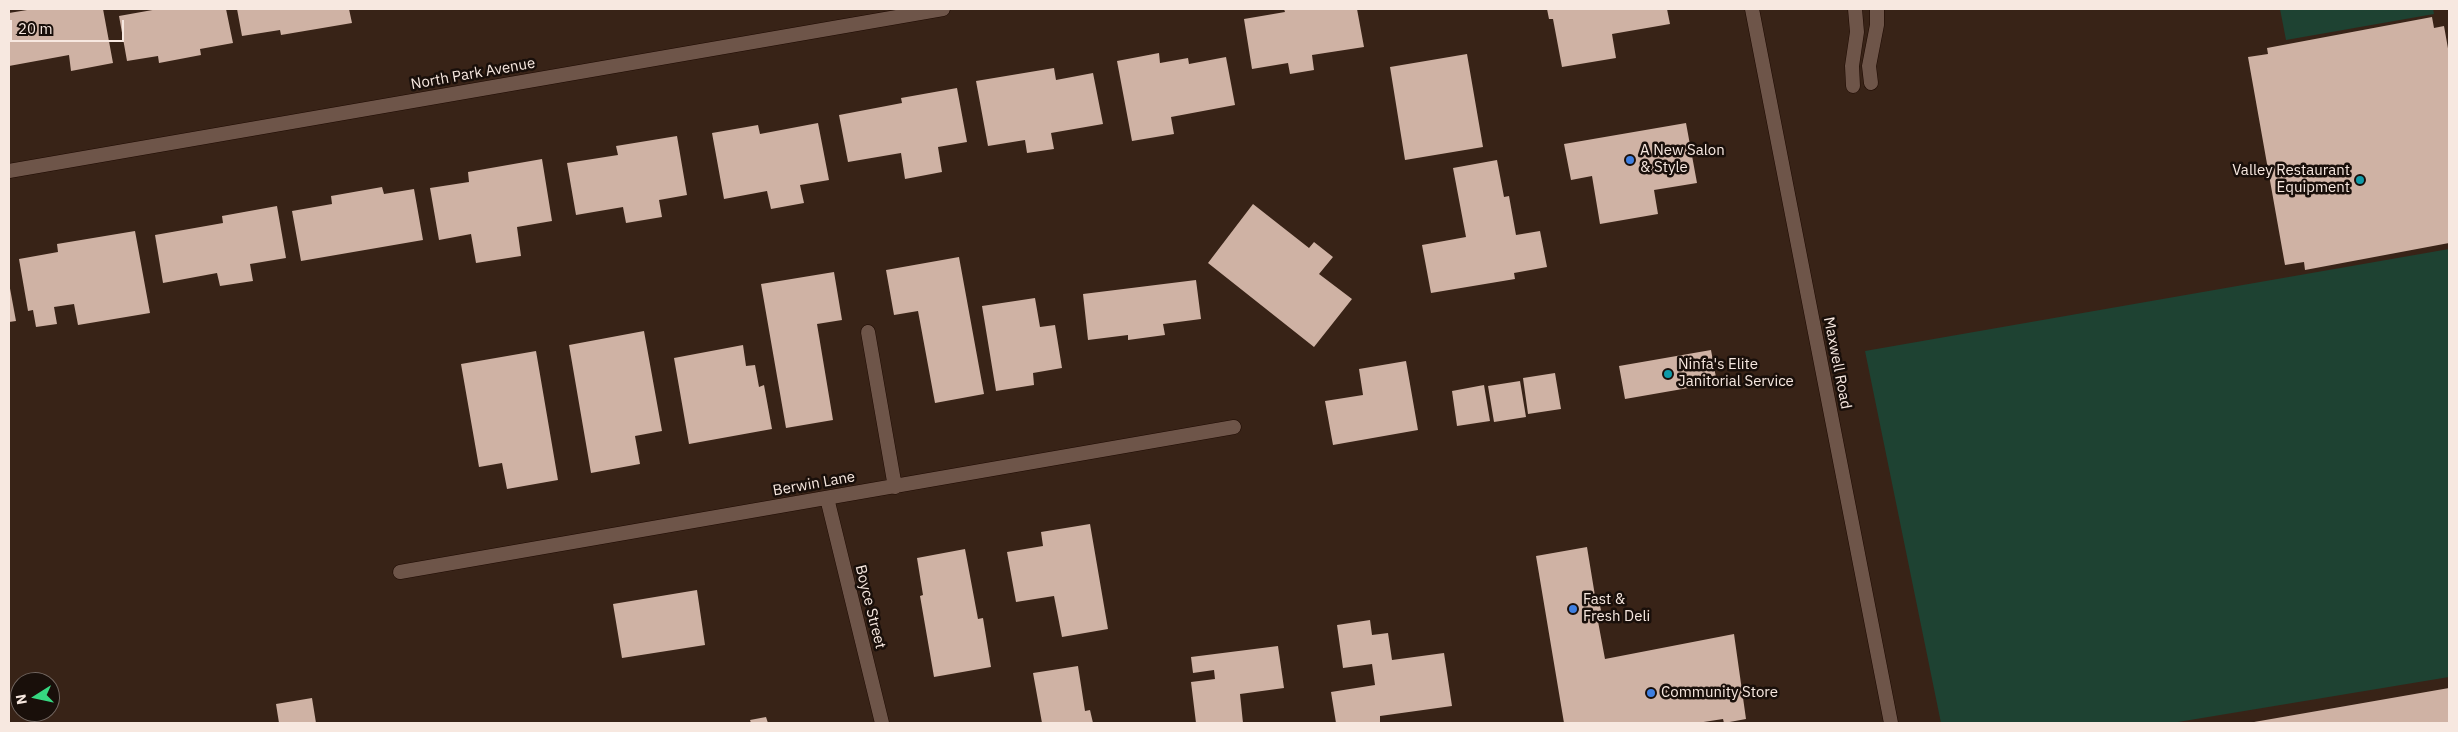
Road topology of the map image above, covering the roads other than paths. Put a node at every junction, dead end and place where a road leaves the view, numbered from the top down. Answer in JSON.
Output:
{"nodes":[{"id":1,"x":943,"y":9,"type":"edge"},
{"id":2,"x":1752,"y":9,"type":"edge"},
{"id":3,"x":1855,"y":9,"type":"edge"},
{"id":4,"x":1877,"y":9,"type":"edge"},
{"id":5,"x":1871,"y":83,"type":"dead end"},
{"id":6,"x":1853,"y":86,"type":"dead end"},
{"id":7,"x":9,"y":171,"type":"edge"},
{"id":8,"x":868,"y":332,"type":"dead end"},
{"id":9,"x":1234,"y":427,"type":"dead end"},
{"id":10,"x":894,"y":486,"type":"junction"},
{"id":11,"x":827,"y":498,"type":"junction"},
{"id":12,"x":400,"y":572,"type":"dead end"},
{"id":13,"x":882,"y":723,"type":"edge"},
{"id":14,"x":1891,"y":723,"type":"edge"}],
"edges":[{"from":1,"to":7,"type":"street","name":"North Park Avenue"},
{"from":2,"to":14,"type":"street","name":"Maxwell Road"},
{"from":3,"to":6,"type":"street"},
{"from":4,"to":5,"type":"street"},
{"from":8,"to":10,"type":"street"},
{"from":9,"to":10,"type":"street","name":"Berwin Lane"},
{"from":10,"to":11,"type":"street","name":"Berwin Lane"},
{"from":11,"to":12,"type":"street","name":"Berwin Lane"},
{"from":11,"to":13,"type":"street","name":"Boyce Street"}]}
